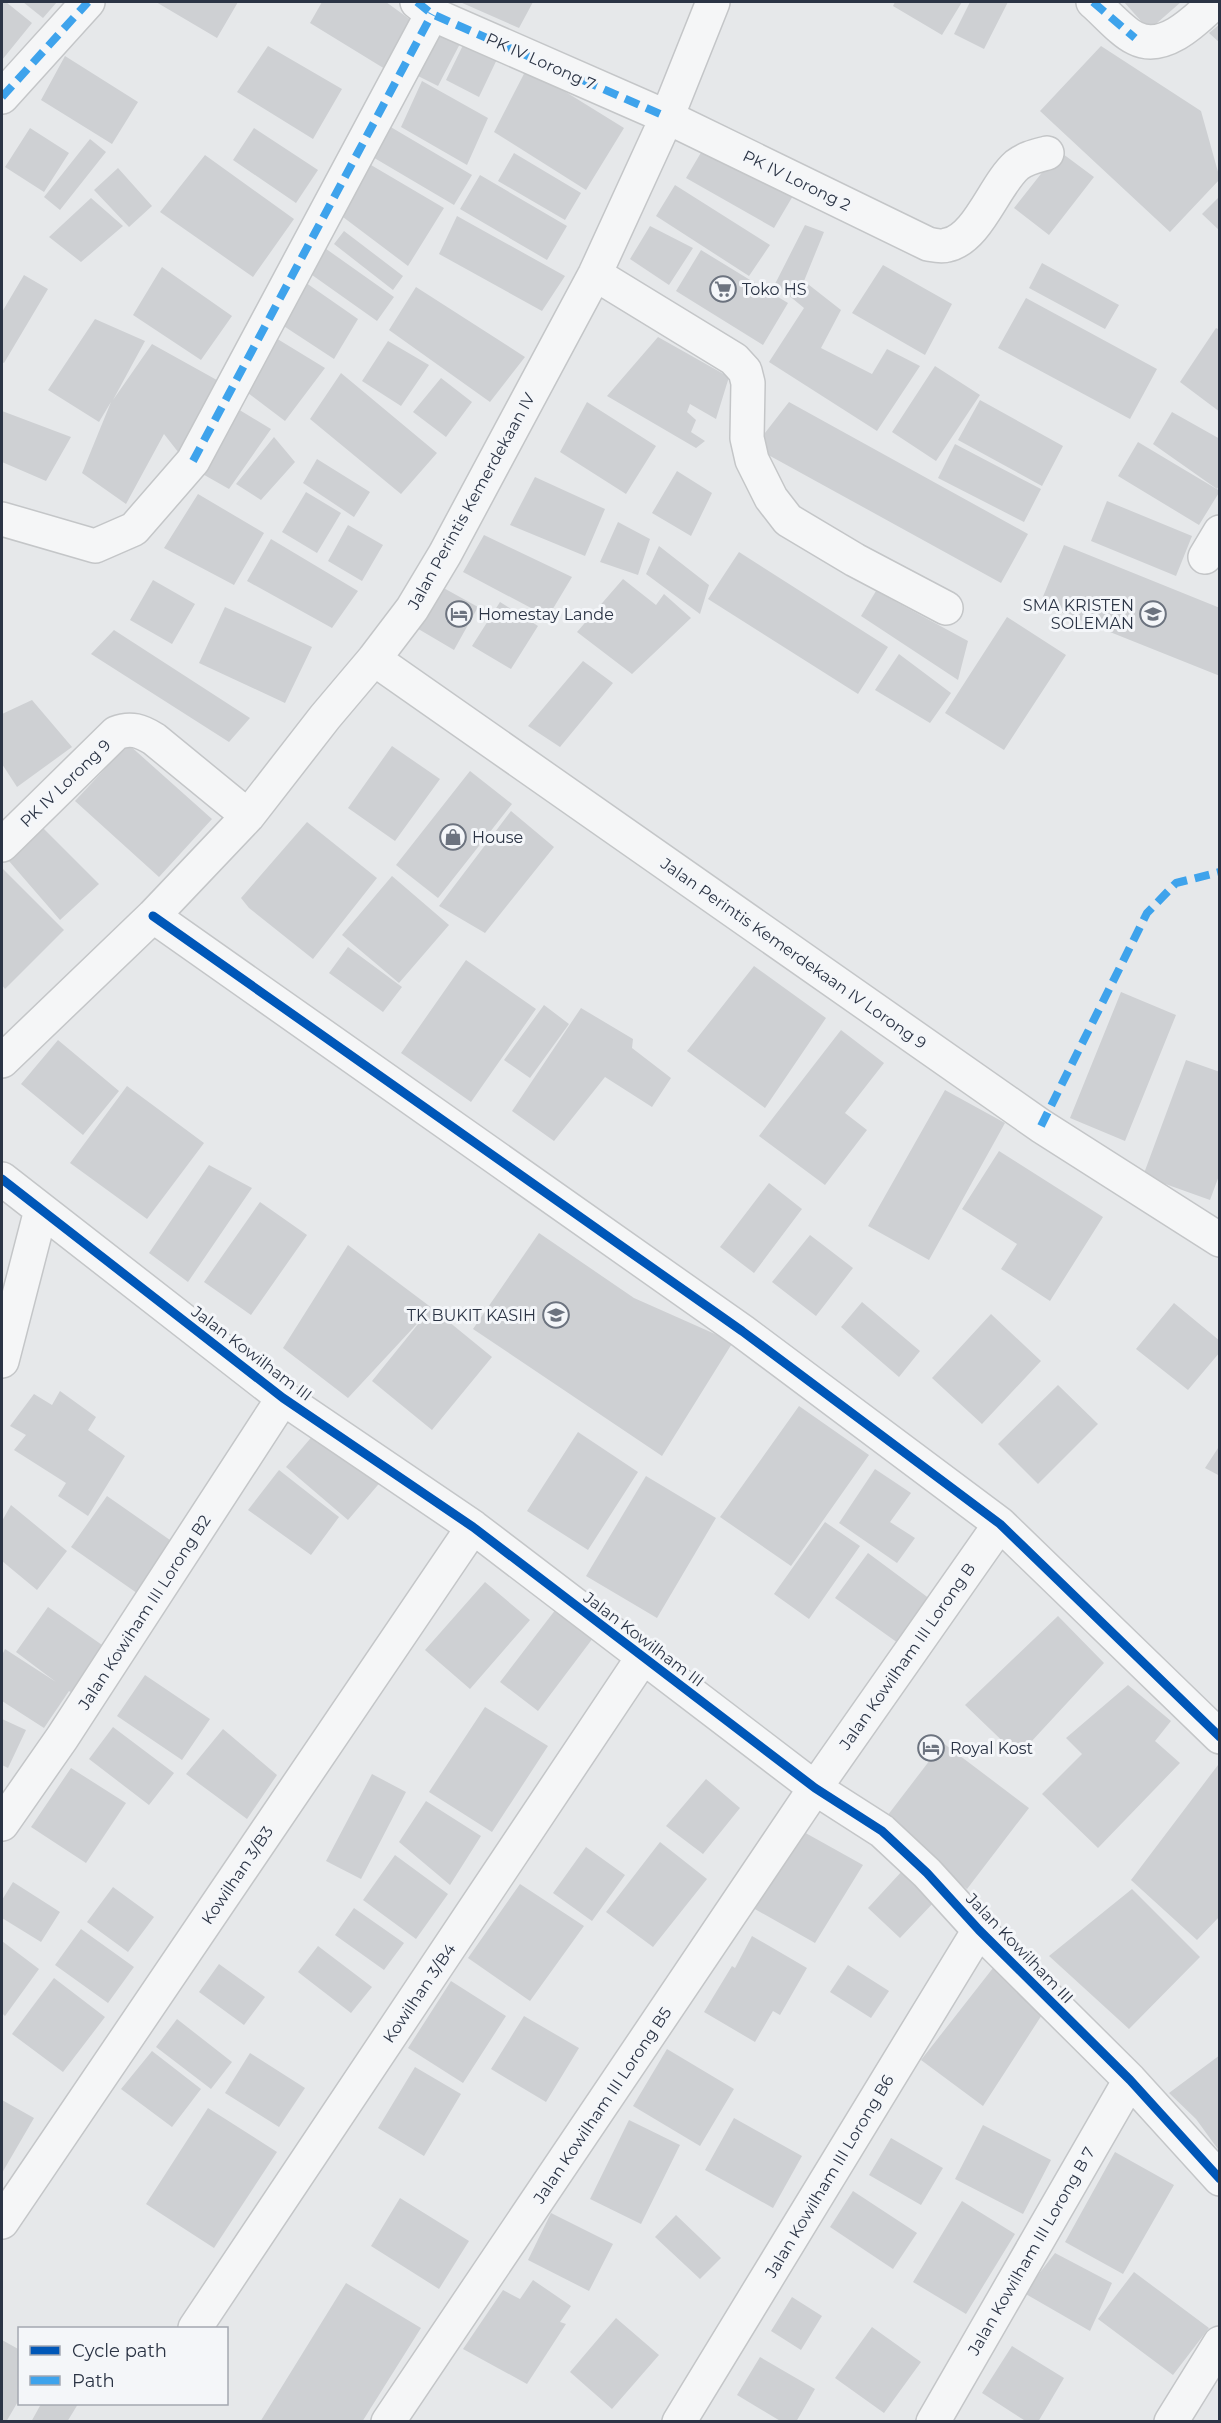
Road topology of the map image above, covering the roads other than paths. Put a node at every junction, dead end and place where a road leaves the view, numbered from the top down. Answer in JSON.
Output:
{"nodes":[{"id":1,"x":88,"y":2,"type":"edge"},
{"id":2,"x":713,"y":2,"type":"edge"},
{"id":3,"x":1093,"y":2,"type":"edge"},
{"id":4,"x":1215,"y":2,"type":"edge"},
{"id":5,"x":425,"y":8,"type":"edge"},
{"id":6,"x":2,"y":98,"type":"edge"},
{"id":7,"x":667,"y":117,"type":"junction"},
{"id":8,"x":1047,"y":153,"type":"dead end"},
{"id":9,"x":595,"y":274,"type":"junction"},
{"id":10,"x":2,"y":519,"type":"edge"},
{"id":11,"x":946,"y":608,"type":"dead end"},
{"id":12,"x":374,"y":659,"type":"junction"},
{"id":13,"x":248,"y":816,"type":"junction"},
{"id":14,"x":2,"y":845,"type":"edge"},
{"id":15,"x":153,"y":916,"type":"junction"},
{"id":16,"x":2,"y":1061,"type":"edge"},
{"id":17,"x":2,"y":1179,"type":"edge"},
{"id":18,"x":41,"y":1210,"type":"junction"},
{"id":19,"x":1220,"y":1240,"type":"edge"},
{"id":20,"x":2,"y":1361,"type":"edge"},
{"id":21,"x":284,"y":1398,"type":"junction"},
{"id":22,"x":1000,"y":1524,"type":"junction"},
{"id":23,"x":473,"y":1527,"type":"junction"},
{"id":24,"x":643,"y":1657,"type":"junction"},
{"id":25,"x":1220,"y":1737,"type":"edge"},
{"id":26,"x":815,"y":1788,"type":"junction"},
{"id":27,"x":2,"y":1824,"type":"edge"},
{"id":28,"x":979,"y":1930,"type":"junction"},
{"id":29,"x":1130,"y":2080,"type":"junction"},
{"id":30,"x":1220,"y":2179,"type":"edge"},
{"id":31,"x":2,"y":2222,"type":"edge"},
{"id":32,"x":196,"y":2327,"type":"edge"},
{"id":33,"x":1220,"y":2343,"type":"edge"},
{"id":34,"x":388,"y":2421,"type":"edge"},
{"id":35,"x":679,"y":2421,"type":"edge"},
{"id":36,"x":933,"y":2421,"type":"edge"},
{"id":37,"x":1171,"y":2421,"type":"edge"}],
"edges":[{"from":1,"to":6,"type":"street"},
{"from":2,"to":7,"type":"street","name":"Jalan Perintis Kemerdekaan IV"},
{"from":3,"to":4,"type":"street"},
{"from":5,"to":7,"type":"street","name":"PK IV Lorong 7"},
{"from":5,"to":10,"type":"street"},
{"from":7,"to":8,"type":"street","name":"PK IV Lorong 2"},
{"from":7,"to":9,"type":"street","name":"Jalan Perintis Kemerdekaan IV"},
{"from":9,"to":11,"type":"street"},
{"from":9,"to":12,"type":"street","name":"Jalan Perintis Kemerdekaan IV"},
{"from":12,"to":13,"type":"street","name":"Jalan Perintis Kemerdekaan IV"},
{"from":12,"to":19,"type":"street","name":"Jalan Perintis Kemerdekaan IV Lorong 9"},
{"from":13,"to":14,"type":"street","name":"PK IV Lorong 9"},
{"from":13,"to":15,"type":"street","name":"Jalan Perintis Kemerdekaan IV"},
{"from":15,"to":16,"type":"street","name":"Jalan Perintis Kemerdekaan IV"},
{"from":15,"to":22,"type":"street"},
{"from":17,"to":18,"type":"street","name":"Jalan Kowilham III"},
{"from":18,"to":20,"type":"street"},
{"from":18,"to":21,"type":"street","name":"Jalan Kowilham III"},
{"from":21,"to":23,"type":"street","name":"Jalan Kowilham III"},
{"from":21,"to":27,"type":"street","name":"Jalan Kowiham III Lorong B2"},
{"from":22,"to":25,"type":"street"},
{"from":22,"to":26,"type":"street","name":"Jalan Kowilham III Lorong B"},
{"from":23,"to":24,"type":"street","name":"Jalan Kowilham III"},
{"from":23,"to":31,"type":"street","name":"Kowilhan 3/B3"},
{"from":24,"to":26,"type":"street","name":"Jalan Kowilham III"},
{"from":24,"to":32,"type":"street","name":"Kowilhan 3/B4"},
{"from":26,"to":28,"type":"street","name":"Jalan Kowilham III"},
{"from":26,"to":34,"type":"street","name":"Jalan Kowilham III Lorong B5"},
{"from":28,"to":29,"type":"street","name":"Jalan Kowilham III"},
{"from":28,"to":35,"type":"street","name":"Jalan Kowilham III Lorong B6"},
{"from":29,"to":30,"type":"street","name":"Jalan Kowilham III"},
{"from":29,"to":36,"type":"street","name":"Jalan Kowilham III Lorong B 7"},
{"from":33,"to":37,"type":"street"}]}
